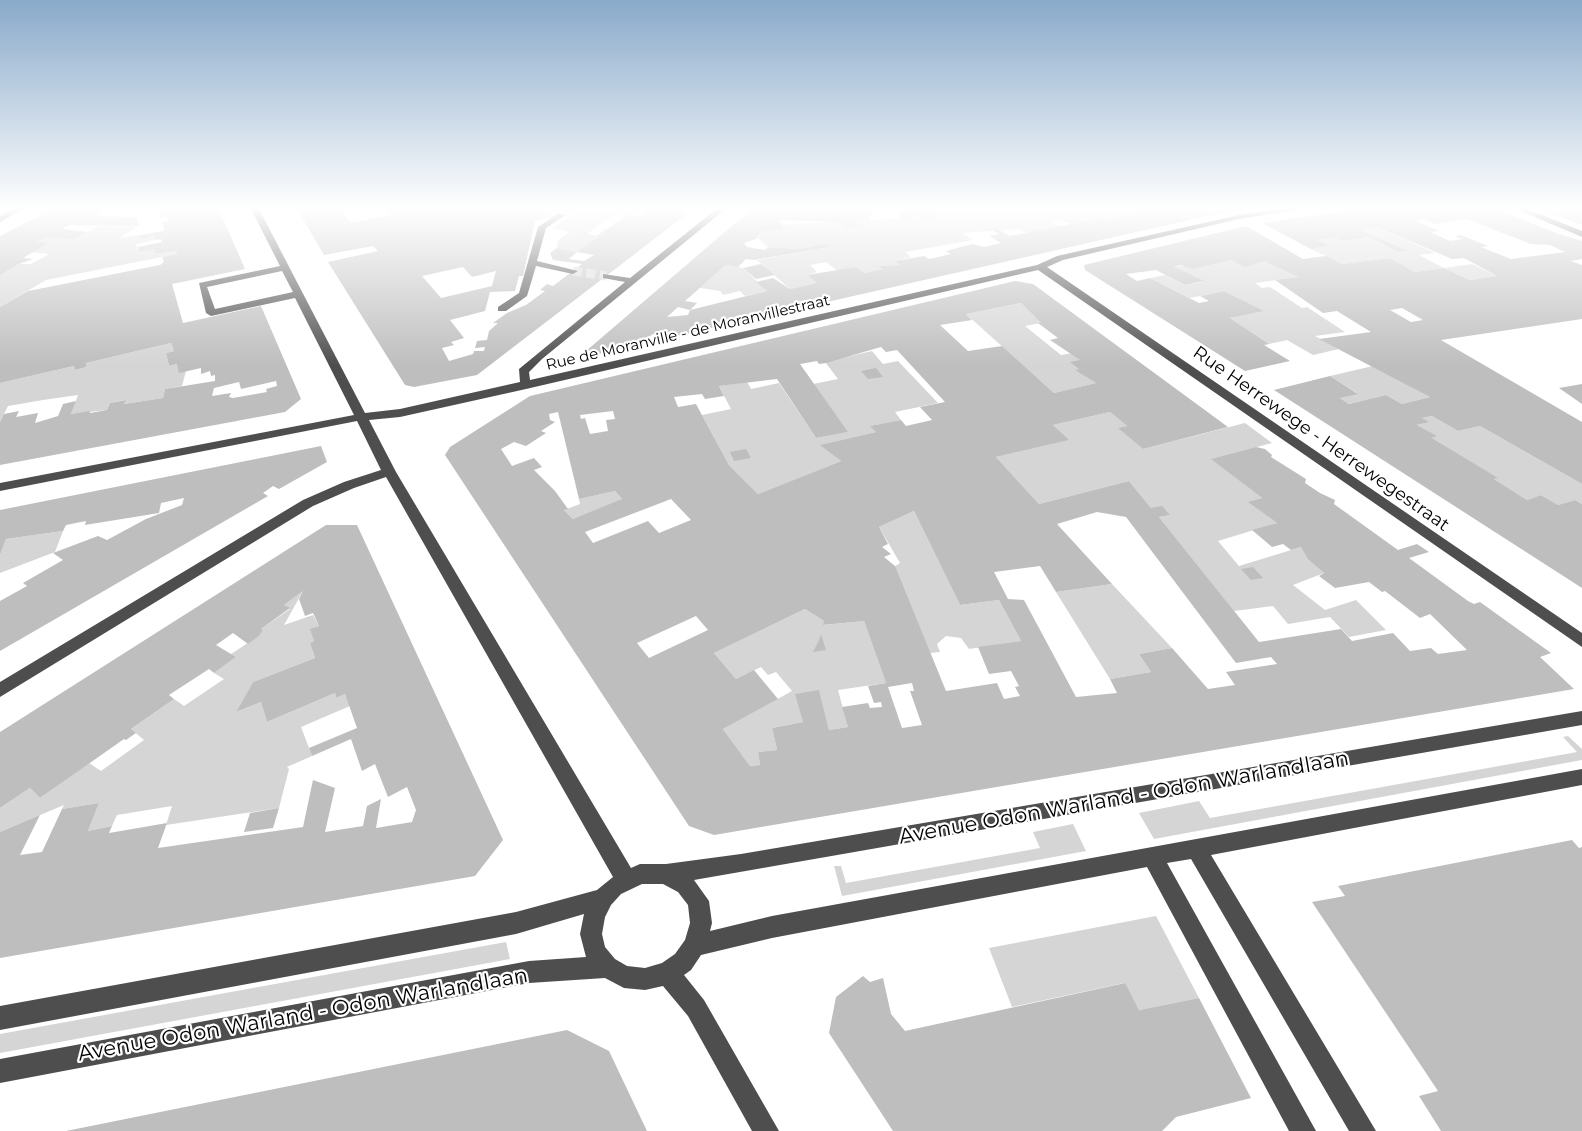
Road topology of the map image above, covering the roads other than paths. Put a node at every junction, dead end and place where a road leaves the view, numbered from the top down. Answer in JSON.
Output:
{"nodes":[{"id":1,"x":281,"y":260,"type":"edge"},
{"id":2,"x":533,"y":260,"type":"edge"},
{"id":3,"x":658,"y":260,"type":"edge"},
{"id":4,"x":1056,"y":260,"type":"edge"},
{"id":5,"x":532,"y":263,"type":"junction"},
{"id":6,"x":1040,"y":267,"type":"junction"},
{"id":7,"x":285,"y":268,"type":"junction"},
{"id":8,"x":573,"y":271,"type":"tunnel mouth"},
{"id":9,"x":606,"y":276,"type":"tunnel mouth"},
{"id":10,"x":632,"y":281,"type":"junction"},
{"id":11,"x":299,"y":294,"type":"junction"},
{"id":12,"x":502,"y":309,"type":"dead end"},
{"id":13,"x":526,"y":386,"type":"junction"},
{"id":14,"x":361,"y":417,"type":"junction"},
{"id":15,"x":389,"y":472,"type":"junction"},
{"id":16,"x":0,"y":487,"type":"edge"},
{"id":17,"x":1582,"y":641,"type":"edge"},
{"id":18,"x":0,"y":690,"type":"edge"},
{"id":19,"x":1582,"y":718,"type":"edge"},
{"id":20,"x":1582,"y":777,"type":"edge"},
{"id":21,"x":1196,"y":849,"type":"junction"},
{"id":22,"x":1152,"y":857,"type":"junction"},
{"id":23,"x":666,"y":874,"type":"junction"},
{"id":24,"x":626,"y":880,"type":"junction"},
{"id":25,"x":603,"y":898,"type":"junction"},
{"id":26,"x":694,"y":946,"type":"junction"},
{"id":27,"x":607,"y":967,"type":"junction"},
{"id":28,"x":667,"y":973,"type":"junction"},
{"id":29,"x":0,"y":1018,"type":"edge"},
{"id":30,"x":0,"y":1071,"type":"edge"},
{"id":31,"x":766,"y":1131,"type":"edge"},
{"id":32,"x":1303,"y":1131,"type":"edge"},
{"id":33,"x":1363,"y":1131,"type":"edge"}],
"edges":[{"from":1,"to":7,"type":"street"},
{"from":2,"to":5,"type":"street"},
{"from":3,"to":10,"type":"street"},
{"from":4,"to":6,"type":"street","name":"Rue de Moranville - de Moranvillestraat"},
{"from":5,"to":8,"type":"street"},
{"from":5,"to":12,"type":"street"},
{"from":6,"to":13,"type":"street","name":"Rue de Moranville - de Moranvillestraat"},
{"from":6,"to":17,"type":"street","name":"Rue Herrewege - Herrewegestraat"},
{"from":7,"to":11,"type":"street"},
{"from":7,"to":11,"type":"street"},
{"from":9,"to":10,"type":"street"},
{"from":10,"to":13,"type":"street"},
{"from":11,"to":14,"type":"street"},
{"from":13,"to":14,"type":"street","name":"Rue de Moranville - de Moranvillestraat"},
{"from":14,"to":15,"type":"street"},
{"from":14,"to":16,"type":"street","name":"Rue de Moranville - de Moranvillestraat"},
{"from":15,"to":18,"type":"street"},
{"from":15,"to":24,"type":"street"},
{"from":19,"to":23,"type":"street","name":"Avenue Odon Warland - Odon Warlandlaan"},
{"from":20,"to":21,"type":"street"},
{"from":21,"to":22,"type":"street"},
{"from":21,"to":33,"type":"street"},
{"from":22,"to":26,"type":"street"},
{"from":22,"to":32,"type":"street"},
{"from":23,"to":24,"type":"street"},
{"from":23,"to":26,"type":"street"},
{"from":24,"to":25,"type":"street"},
{"from":25,"to":27,"type":"street"},
{"from":25,"to":29,"type":"street"},
{"from":26,"to":28,"type":"street"},
{"from":27,"to":28,"type":"street"},
{"from":27,"to":30,"type":"street","name":"Avenue Odon Warland - Odon Warlandlaan"},
{"from":28,"to":31,"type":"street"}]}
